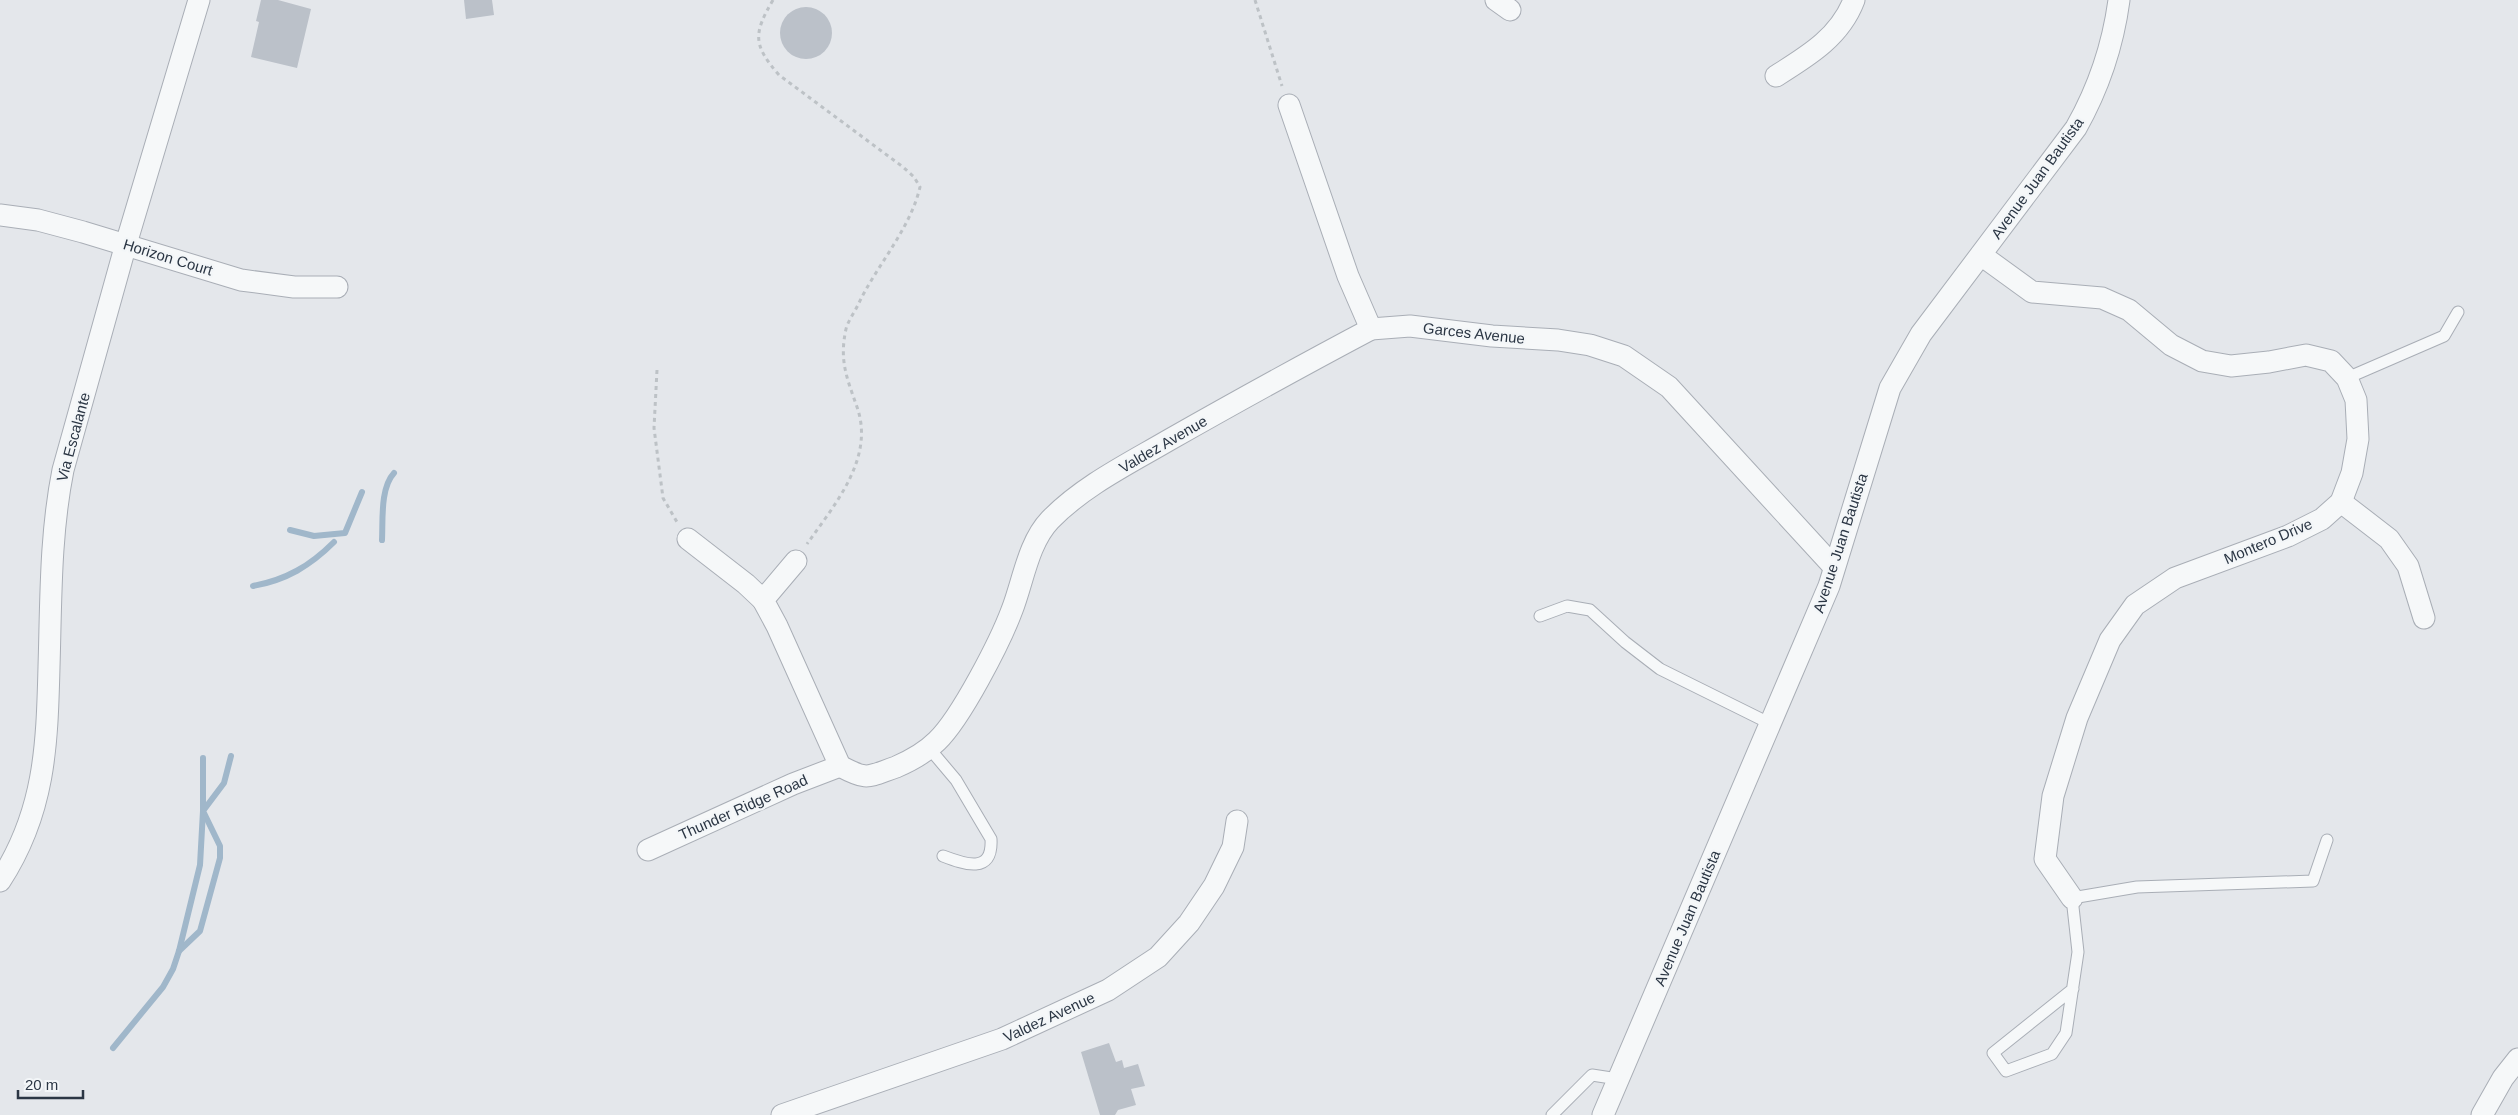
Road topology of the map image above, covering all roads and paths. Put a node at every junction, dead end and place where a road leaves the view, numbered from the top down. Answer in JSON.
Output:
{"nodes":[{"id":1,"x":199,"y":0,"type":"edge"},
{"id":2,"x":772,"y":0,"type":"edge"},
{"id":3,"x":1255,"y":0,"type":"edge"},
{"id":4,"x":1854,"y":0,"type":"edge"},
{"id":5,"x":2118,"y":0,"type":"edge"},
{"id":6,"x":1776,"y":76,"type":"dead end"},
{"id":7,"x":1289,"y":105,"type":"joint"},
{"id":8,"x":0,"y":215,"type":"edge"},
{"id":9,"x":126,"y":244,"type":"junction"},
{"id":10,"x":1981,"y":256,"type":"junction"},
{"id":11,"x":337,"y":286,"type":"dead end"},
{"id":12,"x":2458,"y":312,"type":"dead end"},
{"id":13,"x":1371,"y":329,"type":"junction"},
{"id":14,"x":658,"y":370,"type":"dead end"},
{"id":15,"x":2347,"y":378,"type":"junction"},
{"id":16,"x":2341,"y":502,"type":"junction"},
{"id":17,"x":688,"y":540,"type":"joint"},
{"id":18,"x":796,"y":561,"type":"joint"},
{"id":19,"x":1834,"y":567,"type":"junction"},
{"id":20,"x":763,"y":600,"type":"junction"},
{"id":21,"x":1540,"y":616,"type":"dead end"},
{"id":22,"x":2424,"y":618,"type":"dead end"},
{"id":23,"x":1771,"y":724,"type":"junction"},
{"id":24,"x":928,"y":748,"type":"junction"},
{"id":25,"x":840,"y":766,"type":"junction"},
{"id":26,"x":1237,"y":821,"type":"dead end"},
{"id":27,"x":2327,"y":840,"type":"dead end"},
{"id":28,"x":648,"y":850,"type":"dead end"},
{"id":29,"x":943,"y":856,"type":"dead end"},
{"id":30,"x":0,"y":881,"type":"edge"},
{"id":31,"x":2072,"y":898,"type":"junction"},
{"id":32,"x":2073,"y":989,"type":"junction"},
{"id":33,"x":2518,"y":1059,"type":"edge"},
{"id":34,"x":1618,"y":1079,"type":"junction"},
{"id":35,"x":782,"y":1115,"type":"edge"},
{"id":36,"x":1552,"y":1115,"type":"edge"},
{"id":37,"x":1603,"y":1115,"type":"edge"},
{"id":38,"x":2482,"y":1115,"type":"edge"}],
"edges":[{"from":1,"to":9,"type":"street","name":"Via Escalante"},
{"from":2,"to":18,"type":"path"},
{"from":3,"to":7,"type":"path"},
{"from":4,"to":6,"type":"street"},
{"from":5,"to":10,"type":"street","name":"Avenue Juan Bautista"},
{"from":7,"to":13,"type":"street"},
{"from":8,"to":9,"type":"street","name":"Horizon Court"},
{"from":9,"to":11,"type":"street","name":"Horizon Court"},
{"from":9,"to":30,"type":"street","name":"Via Escalante"},
{"from":10,"to":15,"type":"street","name":"Montero Drive"},
{"from":10,"to":19,"type":"street","name":"Avenue Juan Bautista"},
{"from":12,"to":15,"type":"lane"},
{"from":13,"to":19,"type":"street","name":"Garces Avenue"},
{"from":13,"to":24,"type":"street","name":"Valdez Avenue"},
{"from":14,"to":17,"type":"path"},
{"from":15,"to":16,"type":"street","name":"Montero Drive"},
{"from":16,"to":22,"type":"street"},
{"from":16,"to":31,"type":"street","name":"Montero Drive"},
{"from":17,"to":20,"type":"street"},
{"from":18,"to":20,"type":"street"},
{"from":19,"to":23,"type":"street","name":"Avenue Juan Bautista"},
{"from":20,"to":25,"type":"street"},
{"from":21,"to":23,"type":"lane"},
{"from":23,"to":34,"type":"street","name":"Avenue Juan Bautista"},
{"from":24,"to":25,"type":"street"},
{"from":24,"to":29,"type":"lane"},
{"from":25,"to":28,"type":"street","name":"Thunder Ridge Road"},
{"from":26,"to":35,"type":"street","name":"Valdez Avenue"},
{"from":27,"to":31,"type":"lane"},
{"from":31,"to":32,"type":"lane"},
{"from":32,"to":32,"type":"lane"},
{"from":33,"to":38,"type":"street"},
{"from":34,"to":36,"type":"lane"},
{"from":34,"to":37,"type":"street","name":"Avenue Juan Bautista"}]}
